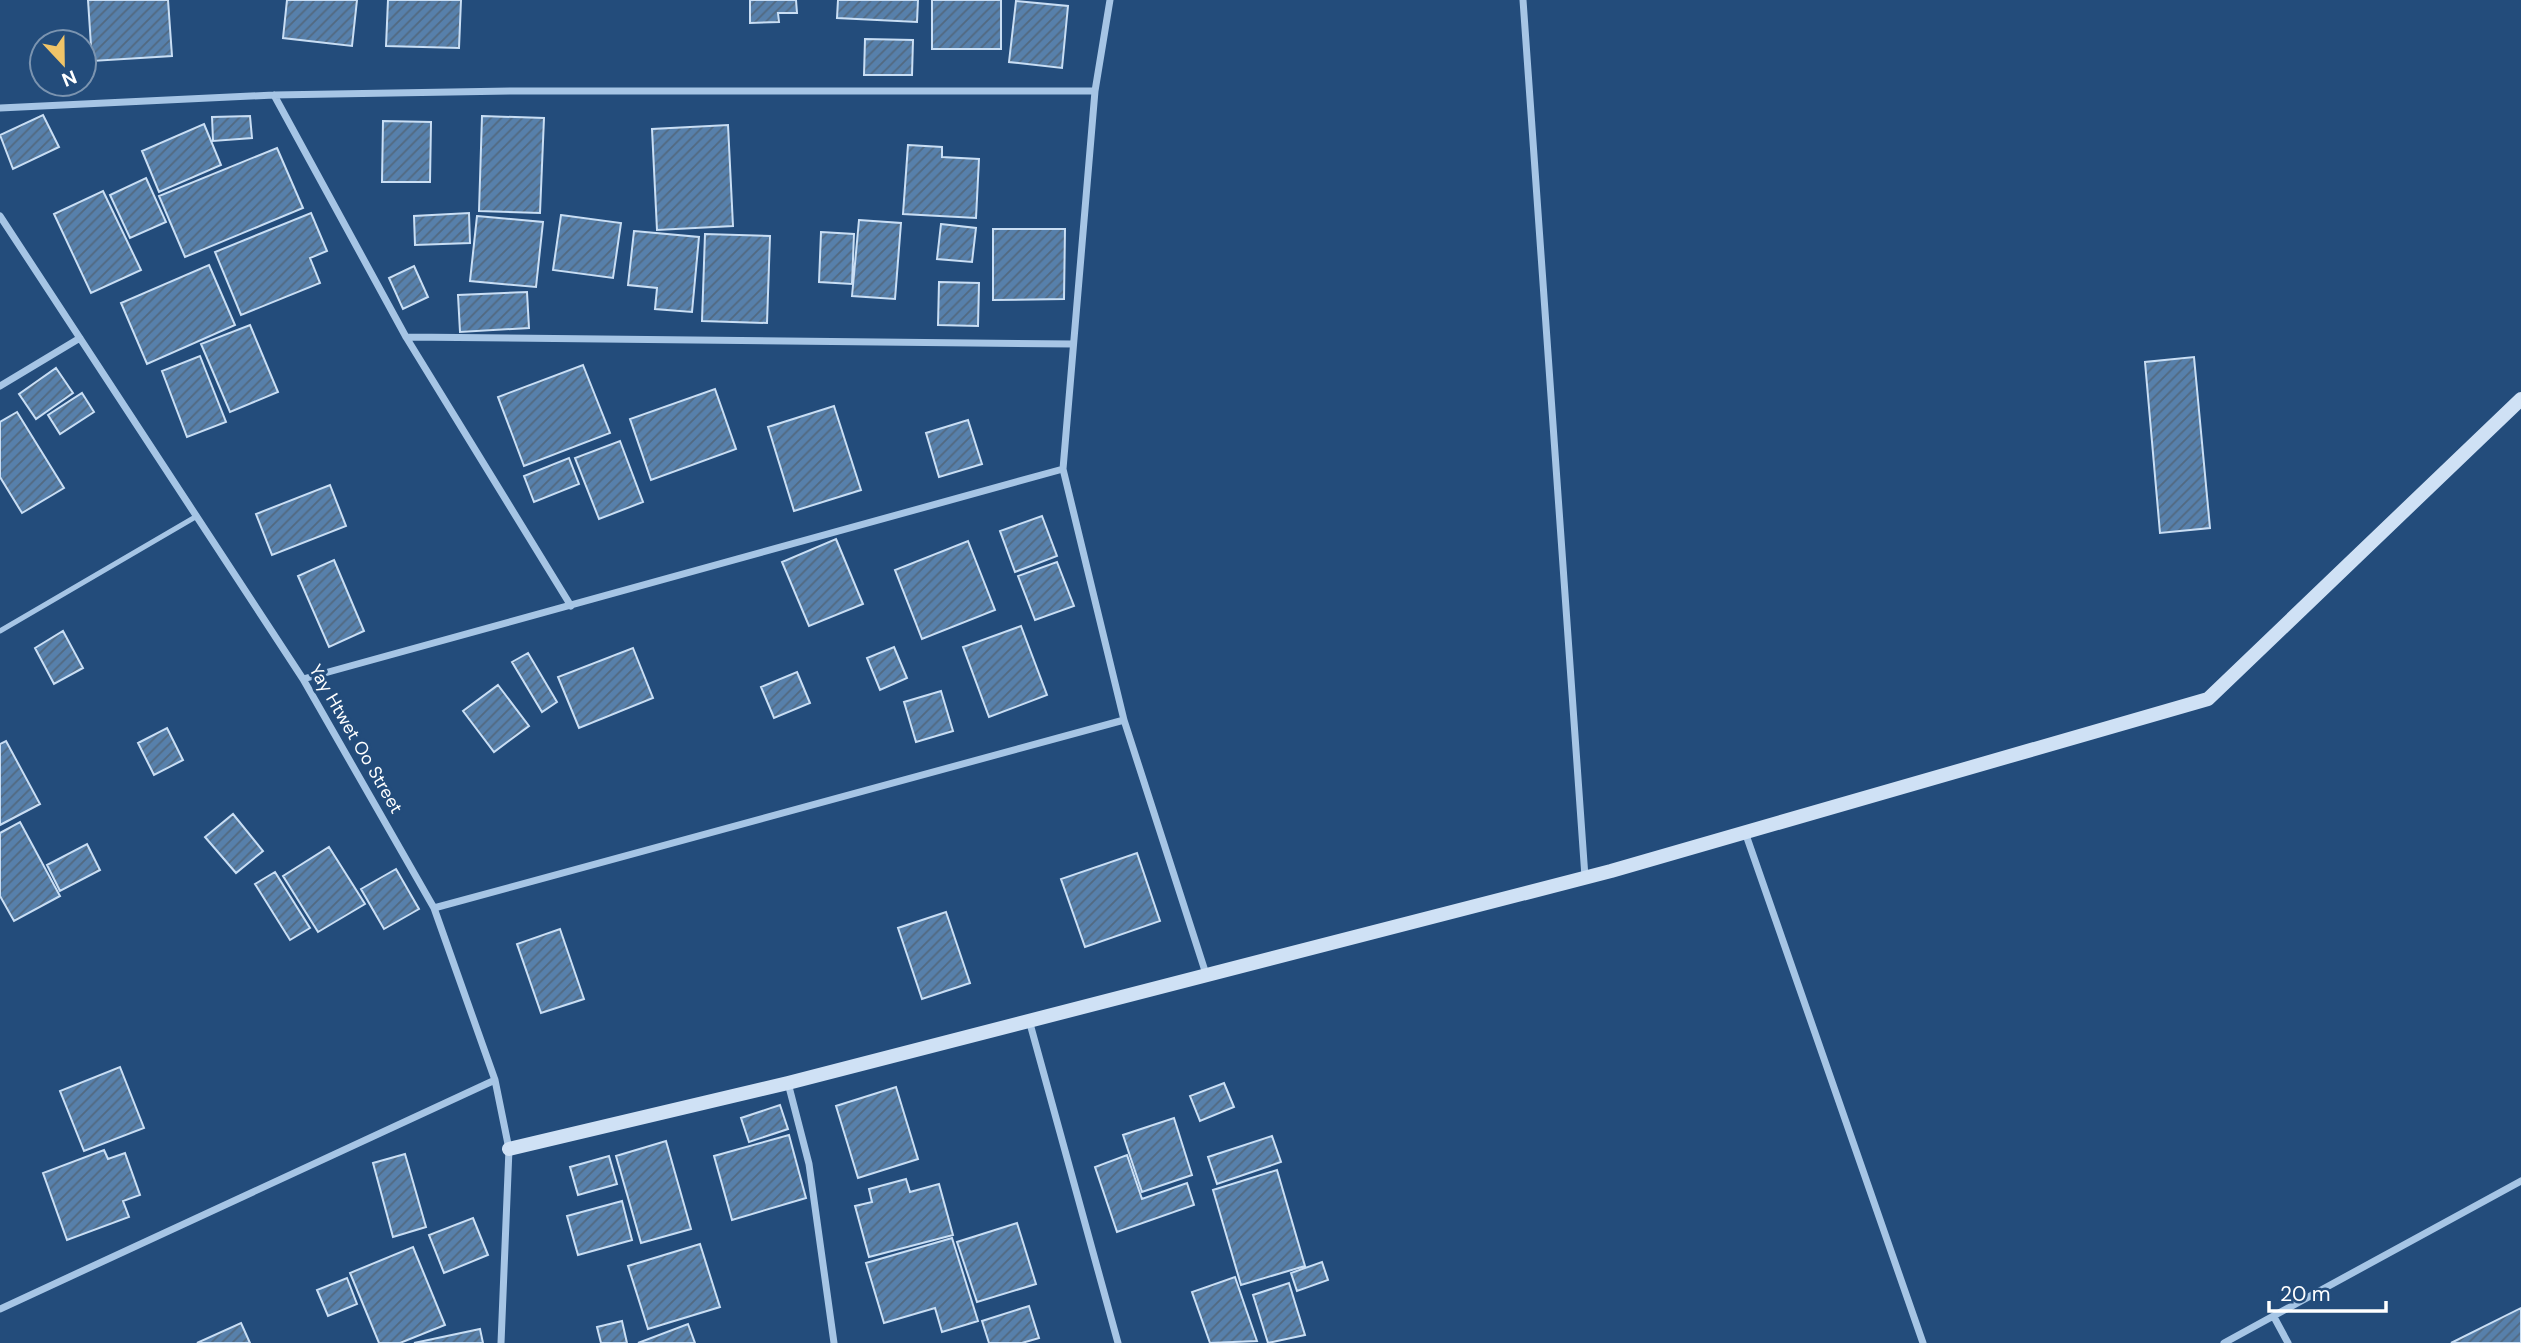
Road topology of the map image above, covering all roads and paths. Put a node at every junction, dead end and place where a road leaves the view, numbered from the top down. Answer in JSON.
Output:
{"nodes":[{"id":1,"x":1110,"y":0,"type":"edge"},
{"id":2,"x":1523,"y":0,"type":"edge"},
{"id":3,"x":1095,"y":91,"type":"junction"},
{"id":4,"x":274,"y":95,"type":"junction"},
{"id":5,"x":0,"y":108,"type":"edge"},
{"id":6,"x":0,"y":215,"type":"edge"},
{"id":7,"x":406,"y":337,"type":"junction"},
{"id":8,"x":80,"y":338,"type":"junction"},
{"id":9,"x":1073,"y":344,"type":"junction"},
{"id":10,"x":0,"y":386,"type":"edge"},
{"id":11,"x":2521,"y":399,"type":"edge"},
{"id":12,"x":1063,"y":469,"type":"junction"},
{"id":13,"x":197,"y":516,"type":"junction"},
{"id":14,"x":571,"y":606,"type":"junction"},
{"id":15,"x":0,"y":631,"type":"edge"},
{"id":16,"x":303,"y":678,"type":"junction"},
{"id":17,"x":1124,"y":720,"type":"junction"},
{"id":18,"x":1745,"y":832,"type":"junction"},
{"id":19,"x":1585,"y":877,"type":"junction"},
{"id":20,"x":435,"y":908,"type":"junction"},
{"id":21,"x":1206,"y":974,"type":"junction"},
{"id":22,"x":1029,"y":1019,"type":"junction"},
{"id":23,"x":495,"y":1080,"type":"junction"},
{"id":24,"x":788,"y":1083,"type":"junction"},
{"id":25,"x":509,"y":1149,"type":"junction"},
{"id":26,"x":2521,"y":1181,"type":"edge"},
{"id":27,"x":0,"y":1309,"type":"edge"},
{"id":28,"x":2274,"y":1317,"type":"junction"},
{"id":29,"x":501,"y":1343,"type":"edge"},
{"id":30,"x":834,"y":1343,"type":"edge"},
{"id":31,"x":1118,"y":1343,"type":"edge"},
{"id":32,"x":1923,"y":1343,"type":"edge"},
{"id":33,"x":2224,"y":1343,"type":"edge"},
{"id":34,"x":2288,"y":1343,"type":"edge"}],
"edges":[{"from":1,"to":3,"type":"street"},
{"from":2,"to":19,"type":"street"},
{"from":3,"to":4,"type":"street"},
{"from":3,"to":9,"type":"street"},
{"from":4,"to":5,"type":"street"},
{"from":4,"to":7,"type":"street"},
{"from":6,"to":8,"type":"street","name":"Yay Htwet Oo Street"},
{"from":7,"to":9,"type":"street"},
{"from":7,"to":14,"type":"street"},
{"from":8,"to":10,"type":"street"},
{"from":8,"to":13,"type":"street","name":"Yay Htwet Oo Street"},
{"from":9,"to":12,"type":"street"},
{"from":11,"to":18,"type":"street"},
{"from":12,"to":14,"type":"street"},
{"from":12,"to":17,"type":"street"},
{"from":13,"to":15,"type":"lane"},
{"from":13,"to":16,"type":"street","name":"Yay Htwet Oo Street"},
{"from":14,"to":16,"type":"street"},
{"from":16,"to":20,"type":"street","name":"Yay Htwet Oo Street"},
{"from":17,"to":20,"type":"street"},
{"from":17,"to":21,"type":"street"},
{"from":18,"to":19,"type":"street"},
{"from":18,"to":32,"type":"street"},
{"from":19,"to":21,"type":"street"},
{"from":20,"to":23,"type":"street","name":"Yay Htwet Oo Street"},
{"from":21,"to":22,"type":"street"},
{"from":22,"to":24,"type":"street"},
{"from":22,"to":31,"type":"street"},
{"from":23,"to":25,"type":"street","name":"Yay Htwet Oo Street"},
{"from":23,"to":27,"type":"street"},
{"from":24,"to":25,"type":"street"},
{"from":24,"to":30,"type":"street"},
{"from":25,"to":29,"type":"street","name":"Yay Htwet Oo Street"},
{"from":26,"to":28,"type":"street"},
{"from":28,"to":33,"type":"street"},
{"from":28,"to":34,"type":"street"}]}
